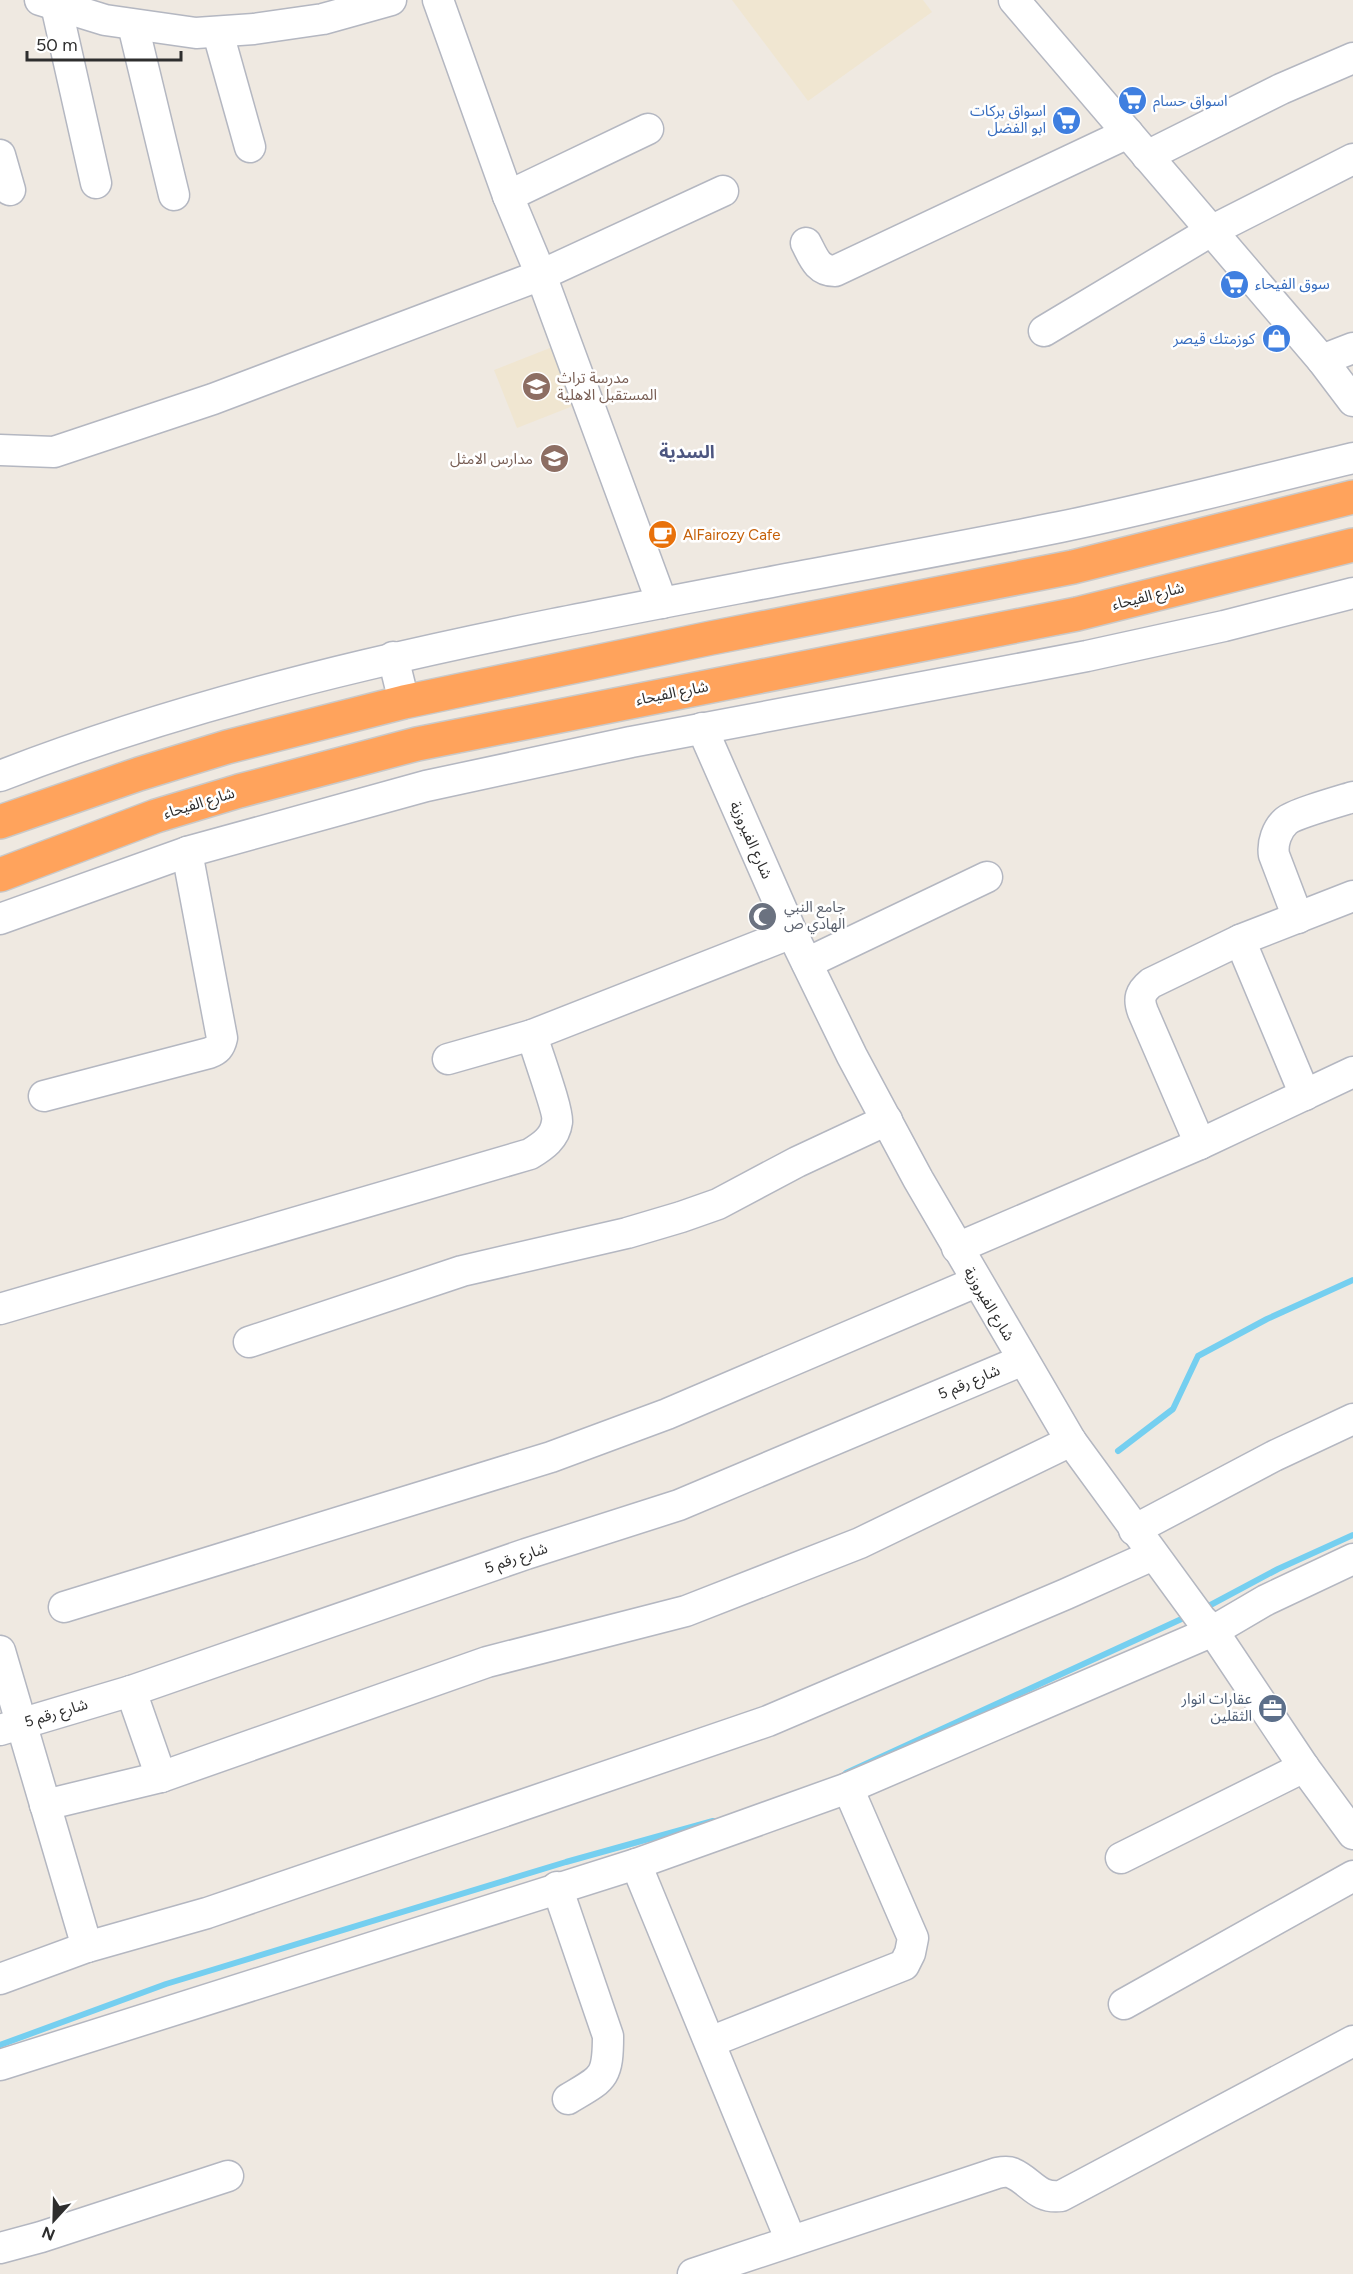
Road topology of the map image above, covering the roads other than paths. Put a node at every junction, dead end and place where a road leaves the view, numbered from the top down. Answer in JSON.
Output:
{"nodes":[{"id":1,"x":391,"y":0,"type":"edge"},
{"id":2,"x":438,"y":0,"type":"edge"},
{"id":3,"x":1014,"y":0,"type":"edge"},
{"id":4,"x":48,"y":3,"type":"edge"},
{"id":5,"x":133,"y":26,"type":"junction"},
{"id":6,"x":218,"y":33,"type":"junction"},
{"id":7,"x":1353,"y":58,"type":"edge"},
{"id":8,"x":648,"y":129,"type":"dead end"},
{"id":9,"x":1128,"y":133,"type":"junction"},
{"id":10,"x":250,"y":147,"type":"dead end"},
{"id":11,"x":0,"y":155,"type":"edge"},
{"id":12,"x":1147,"y":156,"type":"junction"},
{"id":13,"x":1353,"y":159,"type":"edge"},
{"id":14,"x":96,"y":183,"type":"dead end"},
{"id":15,"x":10,"y":190,"type":"dead end"},
{"id":16,"x":723,"y":191,"type":"dead end"},
{"id":17,"x":174,"y":195,"type":"dead end"},
{"id":18,"x":508,"y":196,"type":"junction"},
{"id":19,"x":1211,"y":231,"type":"junction"},
{"id":20,"x":806,"y":243,"type":"dead end"},
{"id":21,"x":542,"y":275,"type":"junction"},
{"id":22,"x":1044,"y":331,"type":"dead end"},
{"id":23,"x":1353,"y":348,"type":"edge"},
{"id":24,"x":1322,"y":360,"type":"junction"},
{"id":25,"x":1353,"y":401,"type":"edge"},
{"id":26,"x":0,"y":450,"type":"edge"},
{"id":27,"x":1353,"y":458,"type":"edge"},
{"id":28,"x":1353,"y":496,"type":"edge"},
{"id":29,"x":1063,"y":526,"type":"junction"},
{"id":30,"x":1353,"y":545,"type":"edge"},
{"id":31,"x":1073,"y":567,"type":"junction"},
{"id":32,"x":1353,"y":593,"type":"edge"},
{"id":33,"x":662,"y":603,"type":"junction"},
{"id":34,"x":1077,"y":614,"type":"junction"},
{"id":35,"x":711,"y":638,"type":"junction"},
{"id":36,"x":1087,"y":656,"type":"junction"},
{"id":37,"x":393,"y":657,"type":"junction"},
{"id":38,"x":721,"y":684,"type":"junction"},
{"id":39,"x":404,"y":702,"type":"junction"},
{"id":40,"x":702,"y":728,"type":"junction"},
{"id":41,"x":417,"y":744,"type":"junction"},
{"id":42,"x":0,"y":776,"type":"edge"},
{"id":43,"x":426,"y":786,"type":"junction"},
{"id":44,"x":1353,"y":797,"type":"edge"},
{"id":45,"x":0,"y":822,"type":"edge"},
{"id":46,"x":187,"y":852,"type":"junction"},
{"id":47,"x":0,"y":875,"type":"edge"},
{"id":48,"x":987,"y":877,"type":"dead end"},
{"id":49,"x":1353,"y":896,"type":"edge"},
{"id":50,"x":1298,"y":918,"type":"junction"},
{"id":51,"x":0,"y":919,"type":"edge"},
{"id":52,"x":792,"y":933,"type":"junction"},
{"id":53,"x":1240,"y":940,"type":"junction"},
{"id":54,"x":807,"y":963,"type":"junction"},
{"id":55,"x":532,"y":1035,"type":"junction"},
{"id":56,"x":448,"y":1059,"type":"dead end"},
{"id":57,"x":1353,"y":1072,"type":"edge"},
{"id":58,"x":1305,"y":1095,"type":"junction"},
{"id":59,"x":44,"y":1096,"type":"dead end"},
{"id":60,"x":887,"y":1120,"type":"junction"},
{"id":61,"x":1200,"y":1144,"type":"junction"},
{"id":62,"x":957,"y":1248,"type":"junction"},
{"id":63,"x":976,"y":1282,"type":"junction"},
{"id":64,"x":0,"y":1309,"type":"edge"},
{"id":65,"x":249,"y":1342,"type":"dead end"},
{"id":66,"x":1023,"y":1360,"type":"junction"},
{"id":67,"x":1353,"y":1419,"type":"edge"},
{"id":68,"x":1071,"y":1441,"type":"junction"},
{"id":69,"x":1134,"y":1530,"type":"junction"},
{"id":70,"x":1153,"y":1554,"type":"junction"},
{"id":71,"x":1353,"y":1559,"type":"edge"},
{"id":72,"x":64,"y":1607,"type":"dead end"},
{"id":73,"x":1201,"y":1618,"type":"junction"},
{"id":74,"x":0,"y":1651,"type":"edge"},
{"id":75,"x":131,"y":1691,"type":"junction"},
{"id":76,"x":10,"y":1727,"type":"edge"},
{"id":77,"x":1304,"y":1767,"type":"junction"},
{"id":78,"x":161,"y":1778,"type":"junction"},
{"id":79,"x":848,"y":1788,"type":"junction"},
{"id":80,"x":45,"y":1805,"type":"junction"},
{"id":81,"x":1353,"y":1834,"type":"edge"},
{"id":82,"x":1121,"y":1858,"type":"dead end"},
{"id":83,"x":636,"y":1864,"type":"junction"},
{"id":84,"x":1353,"y":1876,"type":"edge"},
{"id":85,"x":557,"y":1887,"type":"junction"},
{"id":86,"x":87,"y":1947,"type":"junction"},
{"id":87,"x":0,"y":1978,"type":"edge"},
{"id":88,"x":1124,"y":2004,"type":"dead end"},
{"id":89,"x":1353,"y":2041,"type":"edge"},
{"id":90,"x":710,"y":2043,"type":"junction"},
{"id":91,"x":0,"y":2065,"type":"edge"},
{"id":92,"x":568,"y":2098,"type":"dead end"},
{"id":93,"x":228,"y":2176,"type":"dead end"},
{"id":94,"x":792,"y":2241,"type":"junction"},
{"id":95,"x":0,"y":2248,"type":"edge"},
{"id":96,"x":693,"y":2274,"type":"edge"}],
"edges":[{"from":1,"to":6,"type":"street"},
{"from":2,"to":18,"type":"street"},
{"from":3,"to":9,"type":"street"},
{"from":4,"to":5,"type":"street"},
{"from":4,"to":14,"type":"street"},
{"from":5,"to":6,"type":"street"},
{"from":5,"to":17,"type":"street"},
{"from":6,"to":10,"type":"street"},
{"from":7,"to":12,"type":"street"},
{"from":8,"to":18,"type":"street"},
{"from":9,"to":12,"type":"street"},
{"from":9,"to":20,"type":"street"},
{"from":11,"to":15,"type":"street"},
{"from":12,"to":19,"type":"street"},
{"from":13,"to":19,"type":"street"},
{"from":16,"to":21,"type":"street"},
{"from":18,"to":21,"type":"street"},
{"from":19,"to":22,"type":"street"},
{"from":19,"to":24,"type":"street"},
{"from":21,"to":26,"type":"street"},
{"from":21,"to":33,"type":"street"},
{"from":23,"to":24,"type":"street"},
{"from":24,"to":25,"type":"street"},
{"from":27,"to":29,"type":"street"},
{"from":28,"to":31,"type":"highway"},
{"from":29,"to":31,"type":"street"},
{"from":29,"to":33,"type":"street"},
{"from":30,"to":34,"type":"highway","name":"شارع الفيحاء"},
{"from":31,"to":35,"type":"highway"},
{"from":32,"to":36,"type":"street"},
{"from":33,"to":37,"type":"street"},
{"from":34,"to":36,"type":"street"},
{"from":34,"to":38,"type":"highway","name":"شارع الفيحاء"},
{"from":35,"to":38,"type":"highway"},
{"from":35,"to":39,"type":"highway"},
{"from":36,"to":40,"type":"street"},
{"from":37,"to":39,"type":"street"},
{"from":37,"to":42,"type":"street"},
{"from":38,"to":41,"type":"highway","name":"شارع الفيحاء"},
{"from":39,"to":45,"type":"highway"},
{"from":40,"to":43,"type":"street"},
{"from":40,"to":52,"type":"street","name":"شارع الفيروزية"},
{"from":41,"to":43,"type":"street"},
{"from":41,"to":47,"type":"highway","name":"شارع الفيحاء"},
{"from":43,"to":46,"type":"street"},
{"from":44,"to":50,"type":"street"},
{"from":46,"to":51,"type":"street"},
{"from":46,"to":59,"type":"street"},
{"from":48,"to":54,"type":"street"},
{"from":49,"to":50,"type":"street"},
{"from":50,"to":53,"type":"street"},
{"from":52,"to":54,"type":"street","name":"شارع الفيروزية"},
{"from":52,"to":55,"type":"street"},
{"from":53,"to":58,"type":"street"},
{"from":53,"to":61,"type":"street"},
{"from":54,"to":60,"type":"street","name":"شارع الفيروزية"},
{"from":55,"to":56,"type":"street"},
{"from":55,"to":64,"type":"street"},
{"from":57,"to":58,"type":"street"},
{"from":58,"to":61,"type":"street"},
{"from":60,"to":62,"type":"street","name":"شارع الفيروزية"},
{"from":60,"to":65,"type":"street"},
{"from":61,"to":62,"type":"street"},
{"from":62,"to":63,"type":"street","name":"شارع الفيروزية"},
{"from":63,"to":66,"type":"street","name":"شارع الفيروزية"},
{"from":63,"to":72,"type":"street"},
{"from":66,"to":68,"type":"street","name":"شارع الفيروزية"},
{"from":66,"to":75,"type":"street","name":"شارع رقم 5"},
{"from":67,"to":69,"type":"street"},
{"from":68,"to":69,"type":"street","name":"شارع الفيروزية"},
{"from":68,"to":78,"type":"street"},
{"from":69,"to":70,"type":"street","name":"شارع الفيروزية"},
{"from":70,"to":73,"type":"street","name":"شارع الفيروزية"},
{"from":70,"to":86,"type":"street"},
{"from":71,"to":73,"type":"street"},
{"from":73,"to":77,"type":"street","name":"شارع الفيروزية"},
{"from":73,"to":79,"type":"street"},
{"from":74,"to":76,"type":"street"},
{"from":75,"to":76,"type":"street","name":"شارع رقم 5"},
{"from":75,"to":78,"type":"street"},
{"from":76,"to":80,"type":"street"},
{"from":77,"to":81,"type":"street","name":"شارع الفيروزية"},
{"from":77,"to":82,"type":"street"},
{"from":78,"to":80,"type":"street"},
{"from":79,"to":83,"type":"street"},
{"from":79,"to":90,"type":"street"},
{"from":80,"to":86,"type":"street"},
{"from":83,"to":85,"type":"street"},
{"from":83,"to":90,"type":"street"},
{"from":84,"to":88,"type":"street"},
{"from":85,"to":91,"type":"street"},
{"from":85,"to":92,"type":"street"},
{"from":86,"to":87,"type":"street"},
{"from":89,"to":94,"type":"street"},
{"from":90,"to":94,"type":"street"},
{"from":93,"to":95,"type":"street"},
{"from":94,"to":96,"type":"street"}]}
